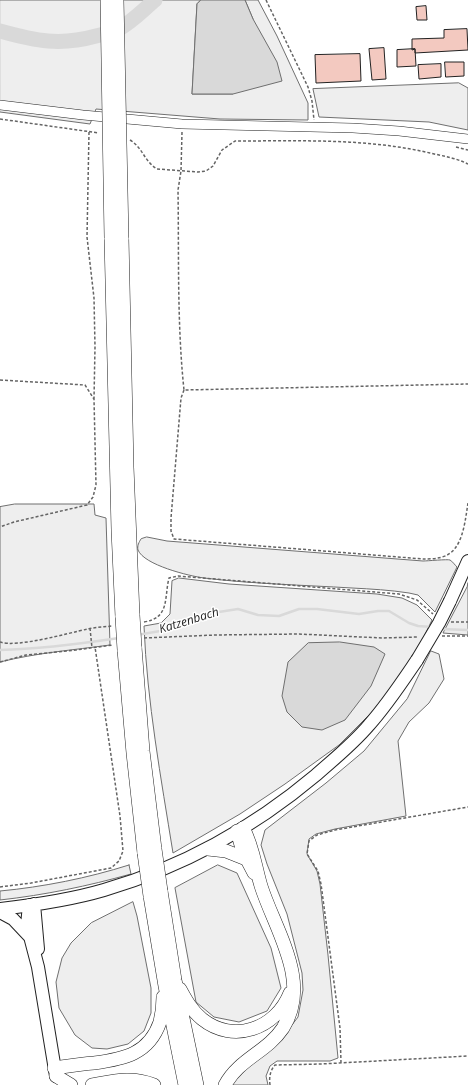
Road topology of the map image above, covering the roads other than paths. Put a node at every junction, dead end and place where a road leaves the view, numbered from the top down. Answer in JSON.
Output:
{"nodes":[{"id":1,"x":107,"y":0,"type":"edge"},
{"id":2,"x":117,"y":0,"type":"edge"},
{"id":3,"x":0,"y":105,"type":"edge"},
{"id":4,"x":450,"y":137,"type":"junction"},
{"id":5,"x":468,"y":139,"type":"edge"},
{"id":6,"x":468,"y":143,"type":"edge"},
{"id":7,"x":116,"y":238,"type":"junction"},
{"id":8,"x":468,"y":561,"type":"edge"},
{"id":9,"x":240,"y":830,"type":"junction"},
{"id":10,"x":208,"y":849,"type":"junction"},
{"id":11,"x":246,"y":859,"type":"junction"},
{"id":12,"x":262,"y":886,"type":"junction"},
{"id":13,"x":31,"y":905,"type":"junction"},
{"id":14,"x":0,"y":910,"type":"edge"},
{"id":15,"x":30,"y":937,"type":"junction"},
{"id":16,"x":38,"y":967,"type":"junction"},
{"id":17,"x":292,"y":978,"type":"junction"},
{"id":18,"x":170,"y":983,"type":"junction"},
{"id":19,"x":56,"y":1076,"type":"edge"},
{"id":20,"x":106,"y":1084,"type":"edge"},
{"id":21,"x":72,"y":1085,"type":"edge"},
{"id":22,"x":92,"y":1085,"type":"edge"},
{"id":23,"x":154,"y":1085,"type":"edge"},
{"id":24,"x":185,"y":1085,"type":"edge"},
{"id":25,"x":197,"y":1085,"type":"edge"},
{"id":26,"x":225,"y":1085,"type":"edge"}],
"edges":[{"from":1,"to":7,"type":"highway","bridge":true},
{"from":2,"to":7,"type":"highway","bridge":true},
{"from":3,"to":4,"type":"street"},
{"from":4,"to":5,"type":"street"},
{"from":4,"to":6,"type":"street"},
{"from":7,"to":18,"type":"highway","bridge":true},
{"from":8,"to":9,"type":"main road","bridge":true},
{"from":9,"to":10,"type":"main road"},
{"from":9,"to":11,"type":"highway"},
{"from":9,"to":12,"type":"highway"},
{"from":10,"to":11,"type":"highway"},
{"from":10,"to":13,"type":"main road"},
{"from":11,"to":12,"type":"highway"},
{"from":12,"to":17,"type":"highway"},
{"from":13,"to":14,"type":"main road"},
{"from":13,"to":15,"type":"main road"},
{"from":13,"to":16,"type":"main road"},
{"from":14,"to":15,"type":"main road"},
{"from":15,"to":16,"type":"main road"},
{"from":16,"to":19,"type":"main road"},
{"from":17,"to":18,"type":"highway"},
{"from":17,"to":26,"type":"highway"},
{"from":18,"to":19,"type":"highway"},
{"from":18,"to":24,"type":"highway"},
{"from":18,"to":25,"type":"highway"},
{"from":19,"to":21,"type":"highway"},
{"from":20,"to":22,"type":"highway"},
{"from":20,"to":23,"type":"highway"}]}
